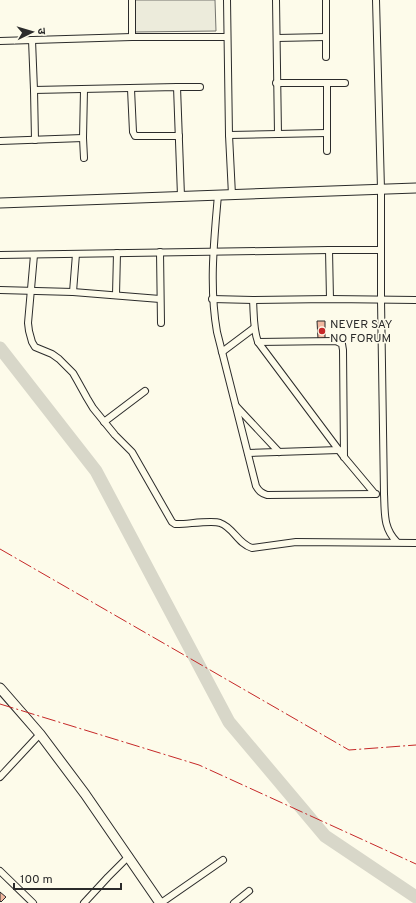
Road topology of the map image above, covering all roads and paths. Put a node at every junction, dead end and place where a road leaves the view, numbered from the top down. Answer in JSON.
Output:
{"nodes":[{"id":1,"x":132,"y":0,"type":"edge"},
{"id":2,"x":227,"y":0,"type":"edge"},
{"id":3,"x":276,"y":0,"type":"edge"},
{"id":4,"x":326,"y":0,"type":"edge"},
{"id":5,"x":376,"y":0,"type":"edge"},
{"id":6,"x":227,"y":36,"type":"junction"},
{"id":7,"x":132,"y":37,"type":"junction"},
{"id":8,"x":326,"y":37,"type":"junction"},
{"id":9,"x":277,"y":38,"type":"junction"},
{"id":10,"x":32,"y":40,"type":"junction"},
{"id":11,"x":0,"y":41,"type":"edge"},
{"id":12,"x":326,"y":57,"type":"dead end"},
{"id":13,"x":276,"y":83,"type":"junction"},
{"id":14,"x":345,"y":83,"type":"dead end"},
{"id":15,"x":326,"y":84,"type":"junction"},
{"id":16,"x":176,"y":87,"type":"junction"},
{"id":17,"x":200,"y":87,"type":"dead end"},
{"id":18,"x":131,"y":89,"type":"junction"},
{"id":19,"x":34,"y":90,"type":"junction"},
{"id":20,"x":84,"y":90,"type":"junction"},
{"id":21,"x":278,"y":134,"type":"junction"},
{"id":22,"x":326,"y":134,"type":"junction"},
{"id":23,"x":230,"y":135,"type":"junction"},
{"id":24,"x":179,"y":136,"type":"junction"},
{"id":25,"x":83,"y":138,"type":"junction"},
{"id":26,"x":35,"y":140,"type":"junction"},
{"id":27,"x":0,"y":141,"type":"edge"},
{"id":28,"x":327,"y":151,"type":"dead end"},
{"id":29,"x":84,"y":158,"type":"dead end"},
{"id":30,"x":416,"y":188,"type":"edge"},
{"id":31,"x":381,"y":190,"type":"junction"},
{"id":32,"x":218,"y":195,"type":"junction"},
{"id":33,"x":232,"y":195,"type":"junction"},
{"id":34,"x":181,"y":196,"type":"junction"},
{"id":35,"x":0,"y":203,"type":"edge"},
{"id":36,"x":329,"y":250,"type":"junction"},
{"id":37,"x":381,"y":250,"type":"junction"},
{"id":38,"x":160,"y":252,"type":"junction"},
{"id":39,"x":213,"y":252,"type":"junction"},
{"id":40,"x":117,"y":253,"type":"junction"},
{"id":41,"x":76,"y":254,"type":"junction"},
{"id":42,"x":0,"y":255,"type":"edge"},
{"id":43,"x":34,"y":255,"type":"junction"},
{"id":44,"x":0,"y":290,"type":"edge"},
{"id":45,"x":31,"y":290,"type":"junction"},
{"id":46,"x":73,"y":292,"type":"junction"},
{"id":47,"x":116,"y":295,"type":"junction"},
{"id":48,"x":160,"y":299,"type":"junction"},
{"id":49,"x":212,"y":299,"type":"junction"},
{"id":50,"x":330,"y":299,"type":"junction"},
{"id":51,"x":253,"y":300,"type":"junction"},
{"id":52,"x":381,"y":300,"type":"junction"},
{"id":53,"x":416,"y":300,"type":"edge"},
{"id":54,"x":161,"y":323,"type":"dead end"},
{"id":55,"x":254,"y":328,"type":"junction"},
{"id":56,"x":258,"y":342,"type":"junction"},
{"id":57,"x":222,"y":352,"type":"junction"},
{"id":58,"x":145,"y":391,"type":"dead end"},
{"id":59,"x":235,"y":405,"type":"junction"},
{"id":60,"x":104,"y":422,"type":"junction"},
{"id":61,"x":339,"y":450,"type":"junction"},
{"id":62,"x":279,"y":452,"type":"junction"},
{"id":63,"x":248,"y":453,"type":"junction"},
{"id":64,"x":344,"y":457,"type":"junction"},
{"id":65,"x":375,"y":494,"type":"junction"},
{"id":66,"x":384,"y":494,"type":"junction"},
{"id":67,"x":398,"y":542,"type":"junction"},
{"id":68,"x":416,"y":543,"type":"edge"},
{"id":69,"x":0,"y":688,"type":"edge"},
{"id":70,"x":40,"y":734,"type":"junction"},
{"id":71,"x":0,"y":777,"type":"edge"},
{"id":72,"x":129,"y":856,"type":"junction"},
{"id":73,"x":223,"y":860,"type":"dead end"},
{"id":74,"x":0,"y":871,"type":"edge"},
{"id":75,"x":249,"y":891,"type":"dead end"},
{"id":76,"x":33,"y":903,"type":"edge"},
{"id":77,"x":84,"y":903,"type":"edge"},
{"id":78,"x":161,"y":903,"type":"edge"},
{"id":79,"x":234,"y":903,"type":"edge"}],
"edges":[{"from":1,"to":7,"type":"street"},
{"from":2,"to":6,"type":"street"},
{"from":3,"to":9,"type":"street"},
{"from":4,"to":8,"type":"street"},
{"from":5,"to":31,"type":"street"},
{"from":6,"to":7,"type":"street"},
{"from":6,"to":23,"type":"street"},
{"from":7,"to":10,"type":"street"},
{"from":8,"to":9,"type":"street"},
{"from":8,"to":12,"type":"street"},
{"from":9,"to":13,"type":"street"},
{"from":10,"to":11,"type":"street"},
{"from":10,"to":19,"type":"street"},
{"from":13,"to":15,"type":"street"},
{"from":13,"to":21,"type":"street"},
{"from":14,"to":15,"type":"street"},
{"from":15,"to":22,"type":"street"},
{"from":16,"to":17,"type":"street"},
{"from":16,"to":18,"type":"street"},
{"from":16,"to":24,"type":"street"},
{"from":18,"to":20,"type":"street"},
{"from":18,"to":24,"type":"street"},
{"from":19,"to":20,"type":"street"},
{"from":19,"to":26,"type":"street"},
{"from":20,"to":25,"type":"street"},
{"from":21,"to":22,"type":"street"},
{"from":21,"to":23,"type":"street"},
{"from":22,"to":28,"type":"street"},
{"from":23,"to":33,"type":"street"},
{"from":24,"to":34,"type":"street"},
{"from":25,"to":26,"type":"street"},
{"from":25,"to":29,"type":"street"},
{"from":26,"to":27,"type":"street"},
{"from":30,"to":31,"type":"street"},
{"from":31,"to":33,"type":"street"},
{"from":31,"to":37,"type":"street"},
{"from":32,"to":33,"type":"street"},
{"from":32,"to":34,"type":"street"},
{"from":32,"to":39,"type":"street"},
{"from":34,"to":35,"type":"street"},
{"from":36,"to":37,"type":"street"},
{"from":36,"to":39,"type":"street"},
{"from":36,"to":50,"type":"street"},
{"from":37,"to":52,"type":"street"},
{"from":38,"to":39,"type":"street"},
{"from":38,"to":40,"type":"street"},
{"from":38,"to":48,"type":"street"},
{"from":39,"to":49,"type":"street"},
{"from":40,"to":41,"type":"street"},
{"from":40,"to":47,"type":"street"},
{"from":41,"to":43,"type":"street"},
{"from":41,"to":46,"type":"street"},
{"from":42,"to":43,"type":"street"},
{"from":43,"to":45,"type":"street"},
{"from":44,"to":45,"type":"street"},
{"from":45,"to":46,"type":"street"},
{"from":45,"to":60,"type":"street"},
{"from":46,"to":47,"type":"street"},
{"from":47,"to":48,"type":"street"},
{"from":48,"to":54,"type":"street"},
{"from":49,"to":51,"type":"street"},
{"from":49,"to":57,"type":"street"},
{"from":50,"to":51,"type":"street"},
{"from":50,"to":52,"type":"street"},
{"from":51,"to":55,"type":"street"},
{"from":52,"to":53,"type":"street"},
{"from":52,"to":66,"type":"street"},
{"from":55,"to":56,"type":"street"},
{"from":55,"to":57,"type":"street"},
{"from":56,"to":61,"type":"street"},
{"from":56,"to":64,"type":"street"},
{"from":57,"to":59,"type":"street"},
{"from":58,"to":60,"type":"street"},
{"from":59,"to":62,"type":"street"},
{"from":59,"to":63,"type":"street"},
{"from":60,"to":67,"type":"street"},
{"from":61,"to":62,"type":"street"},
{"from":61,"to":64,"type":"street"},
{"from":62,"to":63,"type":"street"},
{"from":63,"to":65,"type":"street"},
{"from":64,"to":65,"type":"street"},
{"from":65,"to":66,"type":"street"},
{"from":66,"to":67,"type":"street"},
{"from":67,"to":68,"type":"street"},
{"from":69,"to":70,"type":"street"},
{"from":70,"to":71,"type":"street"},
{"from":70,"to":72,"type":"street"},
{"from":72,"to":77,"type":"street"},
{"from":72,"to":78,"type":"street"},
{"from":73,"to":78,"type":"street"},
{"from":74,"to":76,"type":"street"},
{"from":75,"to":79,"type":"street"}]}
